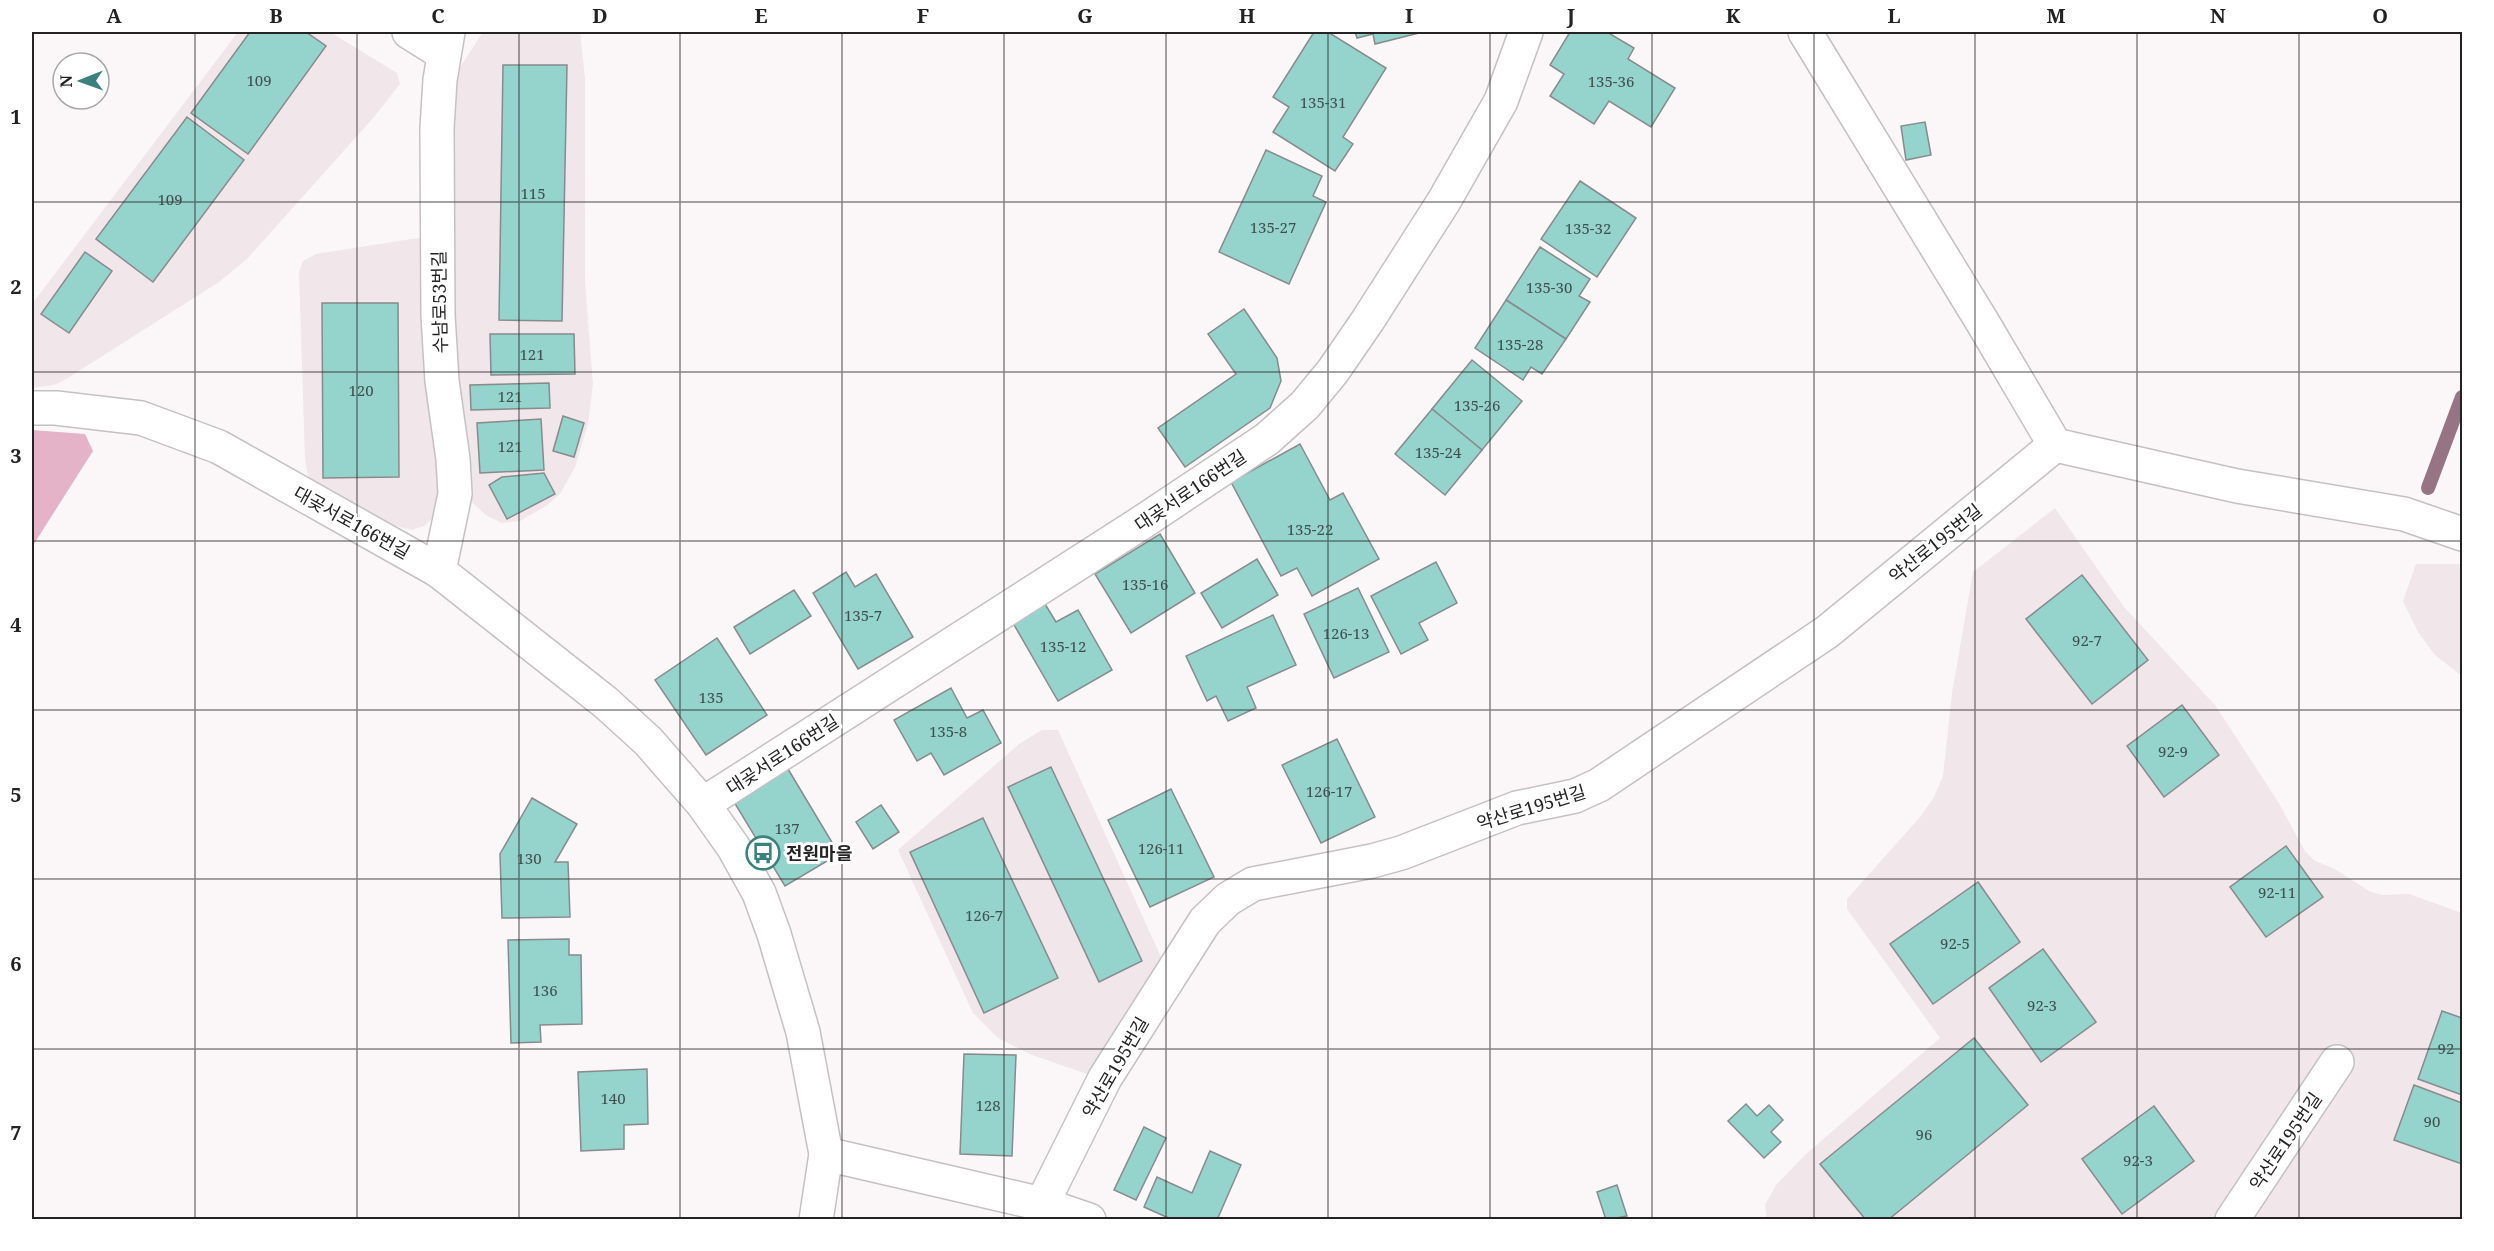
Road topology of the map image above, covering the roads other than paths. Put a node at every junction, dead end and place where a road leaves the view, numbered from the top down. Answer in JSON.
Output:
{"nodes":[{"id":1,"x":409,"y":32,"type":"edge"},
{"id":2,"x":1527,"y":32,"type":"edge"},
{"id":3,"x":1805,"y":32,"type":"edge"},
{"id":4,"x":446,"y":43,"type":"edge"},
{"id":5,"x":32,"y":408,"type":"edge"},
{"id":6,"x":2055,"y":445,"type":"junction"},
{"id":7,"x":2463,"y":534,"type":"edge"},
{"id":8,"x":439,"y":571,"type":"junction"},
{"id":9,"x":703,"y":804,"type":"junction"},
{"id":10,"x":2337,"y":1062,"type":"dead end"},
{"id":11,"x":826,"y":1154,"type":"junction"},
{"id":12,"x":1042,"y":1204,"type":"junction"},
{"id":13,"x":816,"y":1220,"type":"edge"},
{"id":14,"x":1089,"y":1220,"type":"edge"},
{"id":15,"x":2232,"y":1220,"type":"edge"}],
"edges":[{"from":1,"to":4,"type":"lane"},
{"from":2,"to":9,"type":"lane","name":"대곶서로166번길"},
{"from":3,"to":6,"type":"lane"},
{"from":4,"to":8,"type":"lane","name":"수남로53번길"},
{"from":5,"to":8,"type":"lane","name":"대곶서로166번길"},
{"from":6,"to":7,"type":"lane"},
{"from":6,"to":12,"type":"lane","name":"약산로195번길"},
{"from":8,"to":9,"type":"lane","name":"대곶서로166번길"},
{"from":9,"to":11,"type":"lane","name":"대곶서로166번길"},
{"from":10,"to":15,"type":"lane","name":"약산로195번길"},
{"from":11,"to":12,"type":"lane"},
{"from":11,"to":13,"type":"lane","name":"대곶서로166번길"},
{"from":12,"to":14,"type":"lane"}]}
